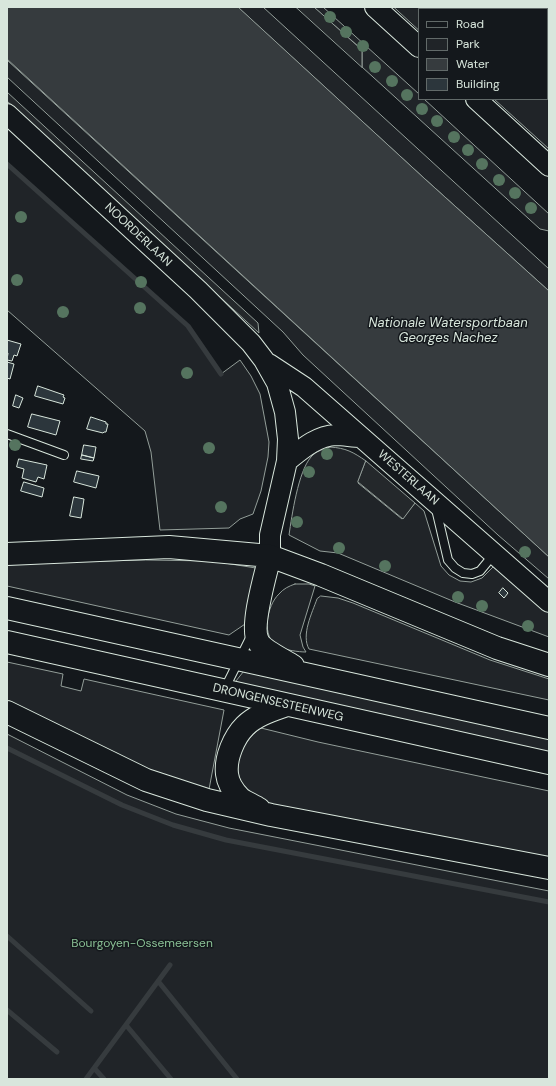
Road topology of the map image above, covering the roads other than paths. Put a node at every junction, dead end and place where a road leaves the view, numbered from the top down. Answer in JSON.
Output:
{"nodes":[{"id":1,"x":375,"y":7,"type":"edge"},
{"id":2,"x":418,"y":46,"type":"edge"},
{"id":3,"x":477,"y":100,"type":"edge"},
{"id":4,"x":7,"y":114,"type":"edge"},
{"id":5,"x":549,"y":166,"type":"edge"},
{"id":6,"x":264,"y":360,"type":"junction"},
{"id":7,"x":7,"y":434,"type":"edge"},
{"id":8,"x":364,"y":440,"type":"junction"},
{"id":9,"x":64,"y":455,"type":"dead end"},
{"id":10,"x":287,"y":461,"type":"junction"},
{"id":11,"x":434,"y":501,"type":"junction"},
{"id":12,"x":7,"y":554,"type":"edge"},
{"id":13,"x":494,"y":554,"type":"junction"},
{"id":14,"x":270,"y":556,"type":"junction"},
{"id":15,"x":549,"y":602,"type":"edge"},
{"id":16,"x":7,"y":608,"type":"edge"},
{"id":17,"x":255,"y":628,"type":"junction"},
{"id":18,"x":7,"y":642,"type":"edge"},
{"id":19,"x":240,"y":660,"type":"junction"},
{"id":20,"x":549,"y":665,"type":"edge"},
{"id":21,"x":308,"y":675,"type":"junction"},
{"id":22,"x":224,"y":691,"type":"junction"},
{"id":23,"x":287,"y":705,"type":"junction"},
{"id":24,"x":7,"y":712,"type":"edge"},
{"id":25,"x":549,"y":728,"type":"edge"},
{"id":26,"x":549,"y":763,"type":"edge"},
{"id":27,"x":271,"y":815,"type":"junction"},
{"id":28,"x":549,"y":868,"type":"edge"}],
"edges":[{"from":1,"to":2,"type":"street"},
{"from":3,"to":5,"type":"street"},
{"from":4,"to":6,"type":"street","name":"NOORDERLAAN"},
{"from":6,"to":8,"type":"street","name":"WESTERLAAN"},
{"from":6,"to":10,"type":"street"},
{"from":7,"to":9,"type":"lane"},
{"from":8,"to":10,"type":"street"},
{"from":8,"to":11,"type":"street","name":"WESTERLAAN"},
{"from":10,"to":14,"type":"street"},
{"from":11,"to":13,"type":"street","name":"WESTERLAAN"},
{"from":11,"to":13,"type":"lane"},
{"from":12,"to":14,"type":"highway"},
{"from":13,"to":15,"type":"street","name":"WESTERLAAN"},
{"from":14,"to":17,"type":"highway"},
{"from":14,"to":20,"type":"highway"},
{"from":16,"to":19,"type":"highway"},
{"from":17,"to":19,"type":"lane"},
{"from":17,"to":21,"type":"highway"},
{"from":18,"to":22,"type":"highway","name":"DRONGENSESTEENWEG"},
{"from":19,"to":21,"type":"highway"},
{"from":19,"to":22,"type":"lane"},
{"from":21,"to":25,"type":"highway"},
{"from":22,"to":23,"type":"highway","name":"DRONGENSESTEENWEG"},
{"from":23,"to":26,"type":"highway","name":"DRONGENSESTEENWEG"},
{"from":23,"to":27,"type":"highway"},
{"from":24,"to":27,"type":"highway"},
{"from":27,"to":28,"type":"highway"}]}
